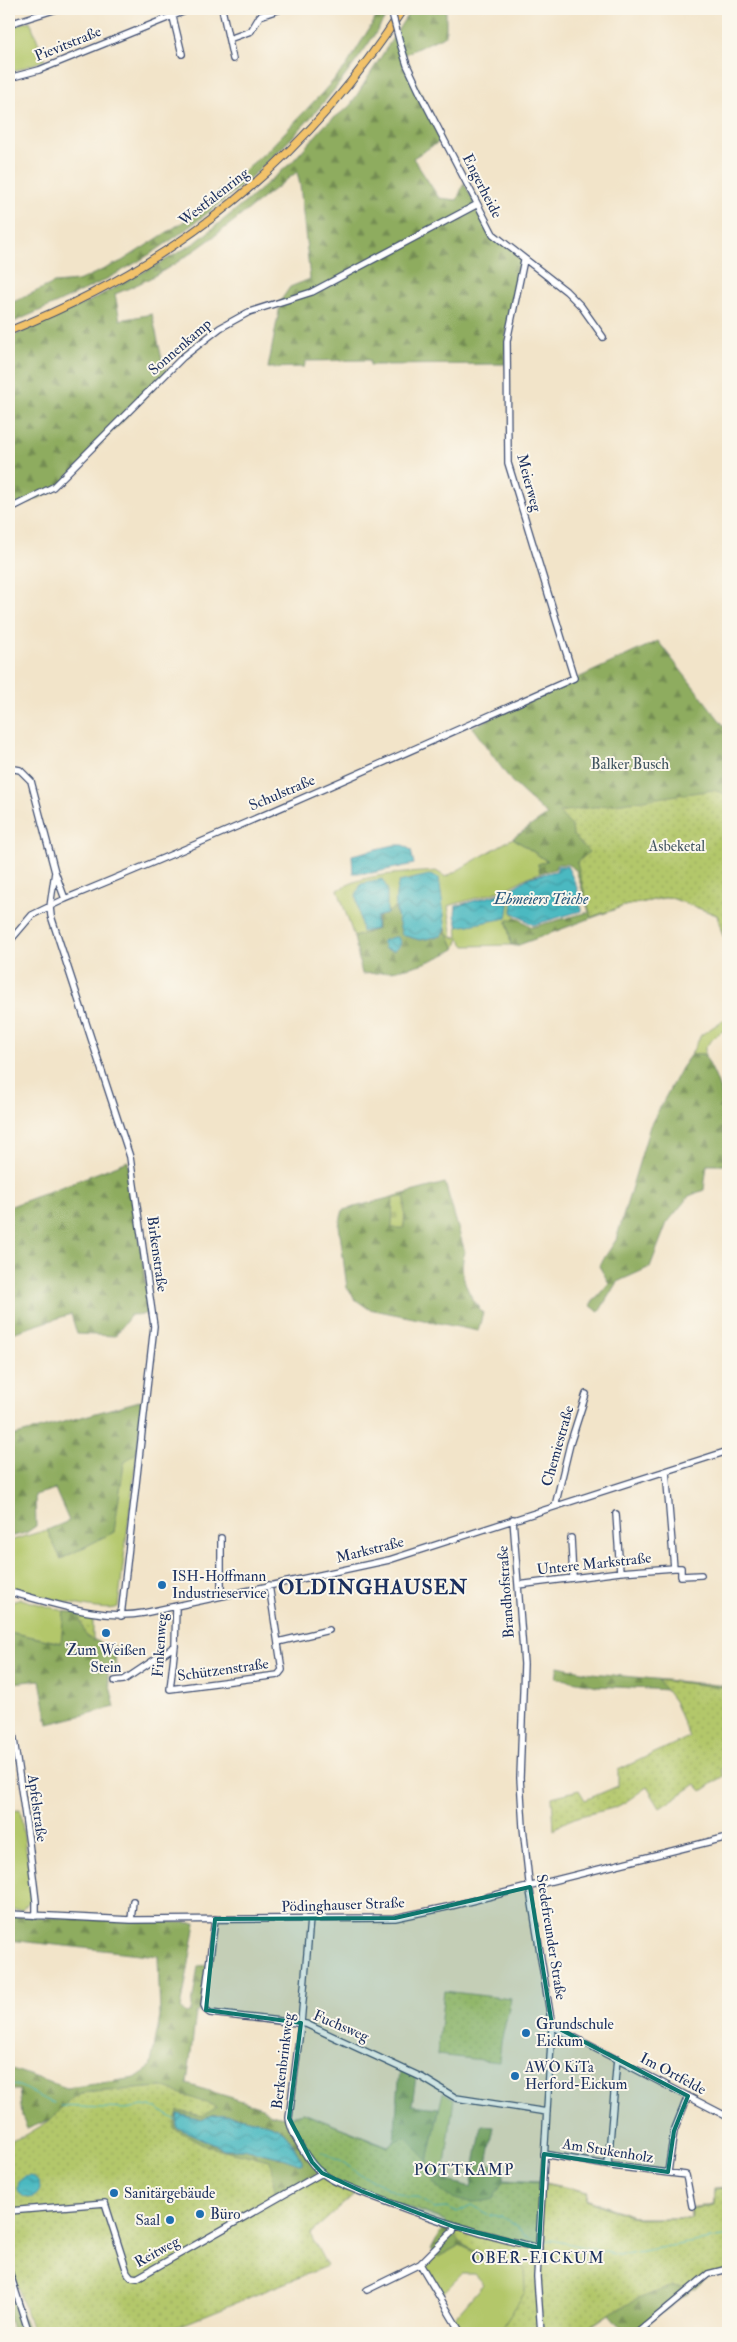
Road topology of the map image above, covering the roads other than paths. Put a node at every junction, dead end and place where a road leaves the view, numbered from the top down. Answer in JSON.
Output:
{"nodes":[{"id":1,"x":9,"y":9,"type":"edge"},
{"id":2,"x":57,"y":9,"type":"edge"},
{"id":3,"x":190,"y":9,"type":"edge"},
{"id":4,"x":222,"y":9,"type":"edge"},
{"id":5,"x":281,"y":9,"type":"edge"},
{"id":6,"x":391,"y":9,"type":"edge"},
{"id":7,"x":399,"y":9,"type":"edge"},
{"id":8,"x":404,"y":9,"type":"edge"},
{"id":9,"x":172,"y":12,"type":"edge"},
{"id":10,"x":11,"y":23,"type":"edge"},
{"id":11,"x":390,"y":27,"type":"junction"},
{"id":12,"x":229,"y":39,"type":"junction"},
{"id":13,"x":182,"y":54,"type":"dead end"},
{"id":14,"x":233,"y":59,"type":"dead end"},
{"id":15,"x":9,"y":78,"type":"edge"},
{"id":16,"x":476,"y":205,"type":"junction"},
{"id":17,"x":524,"y":260,"type":"junction"},
{"id":18,"x":9,"y":331,"type":"edge"},
{"id":19,"x":604,"y":337,"type":"dead end"},
{"id":20,"x":9,"y":509,"type":"edge"},
{"id":21,"x":574,"y":678,"type":"joint"},
{"id":22,"x":9,"y":768,"type":"edge"},
{"id":23,"x":56,"y":872,"type":"junction"},
{"id":24,"x":65,"y":899,"type":"junction"},
{"id":25,"x":50,"y":907,"type":"junction"},
{"id":26,"x":9,"y":942,"type":"edge"},
{"id":27,"x":586,"y":1394,"type":"dead end"},
{"id":28,"x":728,"y":1451,"type":"edge"},
{"id":29,"x":666,"y":1472,"type":"junction"},
{"id":30,"x":555,"y":1506,"type":"junction"},
{"id":31,"x":616,"y":1514,"type":"dead end"},
{"id":32,"x":512,"y":1519,"type":"junction"},
{"id":33,"x":221,"y":1538,"type":"dead end"},
{"id":34,"x":571,"y":1538,"type":"dead end"},
{"id":35,"x":674,"y":1568,"type":"junction"},
{"id":36,"x":620,"y":1572,"type":"junction"},
{"id":37,"x":701,"y":1575,"type":"dead end"},
{"id":38,"x":573,"y":1578,"type":"junction"},
{"id":39,"x":269,"y":1586,"type":"junction"},
{"id":40,"x":518,"y":1586,"type":"junction"},
{"id":41,"x":9,"y":1592,"type":"edge"},
{"id":42,"x":221,"y":1595,"type":"junction"},
{"id":43,"x":176,"y":1606,"type":"junction"},
{"id":44,"x":121,"y":1616,"type":"junction"},
{"id":45,"x":329,"y":1630,"type":"dead end"},
{"id":46,"x":278,"y":1642,"type":"junction"},
{"id":47,"x":175,"y":1646,"type":"junction"},
{"id":48,"x":524,"y":1664,"type":"joint"},
{"id":49,"x":114,"y":1681,"type":"dead end"},
{"id":50,"x":170,"y":1687,"type":"joint"},
{"id":51,"x":9,"y":1705,"type":"edge"},
{"id":52,"x":728,"y":1838,"type":"edge"},
{"id":53,"x":530,"y":1887,"type":"junction"},
{"id":54,"x":133,"y":1900,"type":"dead end"},
{"id":55,"x":9,"y":1914,"type":"edge"},
{"id":56,"x":36,"y":1916,"type":"junction"},
{"id":57,"x":215,"y":1919,"type":"junction"},
{"id":58,"x":310,"y":1919,"type":"junction"},
{"id":59,"x":131,"y":1920,"type":"junction"},
{"id":60,"x":301,"y":2023,"type":"junction"},
{"id":61,"x":552,"y":2026,"type":"junction"},
{"id":62,"x":617,"y":2058,"type":"junction"},
{"id":63,"x":688,"y":2096,"type":"junction"},
{"id":64,"x":547,"y":2112,"type":"junction"},
{"id":65,"x":728,"y":2117,"type":"edge"},
{"id":66,"x":544,"y":2154,"type":"junction"},
{"id":67,"x":608,"y":2165,"type":"junction"},
{"id":68,"x":668,"y":2172,"type":"junction"},
{"id":69,"x":322,"y":2173,"type":"junction"},
{"id":70,"x":692,"y":2206,"type":"dead end"},
{"id":71,"x":9,"y":2210,"type":"edge"},
{"id":72,"x":454,"y":2226,"type":"junction"},
{"id":73,"x":539,"y":2248,"type":"junction"},
{"id":74,"x":420,"y":2264,"type":"junction"},
{"id":75,"x":728,"y":2269,"type":"edge"},
{"id":76,"x":9,"y":2271,"type":"edge"},
{"id":77,"x":367,"y":2290,"type":"dead end"},
{"id":78,"x":30,"y":2333,"type":"edge"},
{"id":79,"x":461,"y":2333,"type":"edge"},
{"id":80,"x":541,"y":2333,"type":"edge"},
{"id":81,"x":637,"y":2333,"type":"edge"}],
"edges":[{"from":1,"to":10,"type":"street"},
{"from":2,"to":10,"type":"street"},
{"from":3,"to":9,"type":"street","name":"Pievitstraße"},
{"from":4,"to":12,"type":"street"},
{"from":5,"to":12,"type":"street"},
{"from":6,"to":16,"type":"street","name":"Engerheide","bridge":true},
{"from":7,"to":11,"type":"main road","name":"Westfalenring"},
{"from":8,"to":11,"type":"main road","name":"Westfalenring"},
{"from":9,"to":13,"type":"street"},
{"from":9,"to":15,"type":"street","name":"Pievitstraße"},
{"from":11,"to":18,"type":"main road","name":"Westfalenring"},
{"from":12,"to":14,"type":"street"},
{"from":16,"to":17,"type":"street","name":"Engerheide"},
{"from":16,"to":20,"type":"street","name":"Sonnenkamp"},
{"from":17,"to":19,"type":"street","name":"Engerheide"},
{"from":17,"to":21,"type":"street","name":"Meierweg"},
{"from":21,"to":24,"type":"street","name":"Schulstraße"},
{"from":22,"to":23,"type":"street"},
{"from":23,"to":24,"type":"street"},
{"from":23,"to":25,"type":"street"},
{"from":24,"to":25,"type":"street","name":"Schulstraße"},
{"from":25,"to":26,"type":"street","name":"Schulstraße"},
{"from":25,"to":44,"type":"street","name":"Birkenstraße"},
{"from":27,"to":30,"type":"street","name":"Chemiestraße"},
{"from":28,"to":29,"type":"street","name":"Markstraße"},
{"from":29,"to":30,"type":"street","name":"Markstraße"},
{"from":29,"to":35,"type":"street","name":"Untere Markstraße"},
{"from":30,"to":32,"type":"street","name":"Markstraße"},
{"from":31,"to":36,"type":"street"},
{"from":32,"to":39,"type":"street","name":"Markstraße"},
{"from":32,"to":40,"type":"street","name":"Brandhofstraße"},
{"from":33,"to":42,"type":"street"},
{"from":34,"to":38,"type":"street"},
{"from":35,"to":36,"type":"street","name":"Untere Markstraße"},
{"from":35,"to":37,"type":"street","name":"Untere Markstraße"},
{"from":36,"to":38,"type":"street","name":"Untere Markstraße"},
{"from":38,"to":40,"type":"street","name":"Untere Markstraße"},
{"from":39,"to":42,"type":"street","name":"Markstraße"},
{"from":39,"to":46,"type":"street"},
{"from":40,"to":48,"type":"street","name":"Brandhofstraße"},
{"from":41,"to":44,"type":"street","name":"Markstraße"},
{"from":42,"to":43,"type":"street","name":"Markstraße"},
{"from":43,"to":44,"type":"street","name":"Markstraße"},
{"from":43,"to":47,"type":"street","name":"Finkenweg"},
{"from":45,"to":46,"type":"street"},
{"from":46,"to":50,"type":"street","name":"Schützenstraße"},
{"from":47,"to":49,"type":"street"},
{"from":47,"to":50,"type":"street","name":"Finkenweg"},
{"from":48,"to":53,"type":"street","name":"Stedefreunder Straße"},
{"from":51,"to":56,"type":"street","name":"Apfelstraße"},
{"from":52,"to":53,"type":"street","name":"Pödinghauser Straße"},
{"from":53,"to":58,"type":"street","name":"Pödinghauser Straße"},
{"from":53,"to":61,"type":"street","name":"Stedefreunder Straße"},
{"from":54,"to":59,"type":"street"},
{"from":55,"to":56,"type":"street","name":"Pödinghauser Straße"},
{"from":56,"to":59,"type":"street","name":"Pödinghauser Straße"},
{"from":57,"to":58,"type":"street","name":"Pödinghauser Straße"},
{"from":57,"to":59,"type":"street","name":"Pödinghauser Straße"},
{"from":57,"to":60,"type":"street","name":"Fuchsweg"},
{"from":58,"to":60,"type":"street","name":"Berkenbrinkweg"},
{"from":60,"to":64,"type":"street","name":"Fuchsweg"},
{"from":60,"to":69,"type":"street","name":"Berkenbrinkweg"},
{"from":61,"to":62,"type":"street","name":"Im Ortfelde"},
{"from":61,"to":64,"type":"street","name":"Stedefreunder Straße"},
{"from":62,"to":63,"type":"street","name":"Im Ortfelde"},
{"from":62,"to":67,"type":"street"},
{"from":63,"to":65,"type":"street","name":"Im Ortfelde"},
{"from":63,"to":68,"type":"street","name":"Am Stukenholz"},
{"from":64,"to":66,"type":"street","name":"Stedefreunder Straße"},
{"from":66,"to":67,"type":"street","name":"Am Stukenholz"},
{"from":66,"to":73,"type":"street","name":"Stedefreunder Straße"},
{"from":67,"to":68,"type":"street","name":"Am Stukenholz"},
{"from":68,"to":70,"type":"street","name":"Am Stukenholz"},
{"from":69,"to":71,"type":"street","name":"Reitweg"},
{"from":69,"to":72,"type":"street","name":"Berkenbrinkweg"},
{"from":72,"to":73,"type":"street","name":"Berkenbrinkweg"},
{"from":72,"to":74,"type":"street"},
{"from":73,"to":80,"type":"street","name":"Stedefreunder Straße"},
{"from":74,"to":77,"type":"street"},
{"from":74,"to":79,"type":"street"},
{"from":75,"to":81,"type":"street"},
{"from":76,"to":78,"type":"street"}]}
